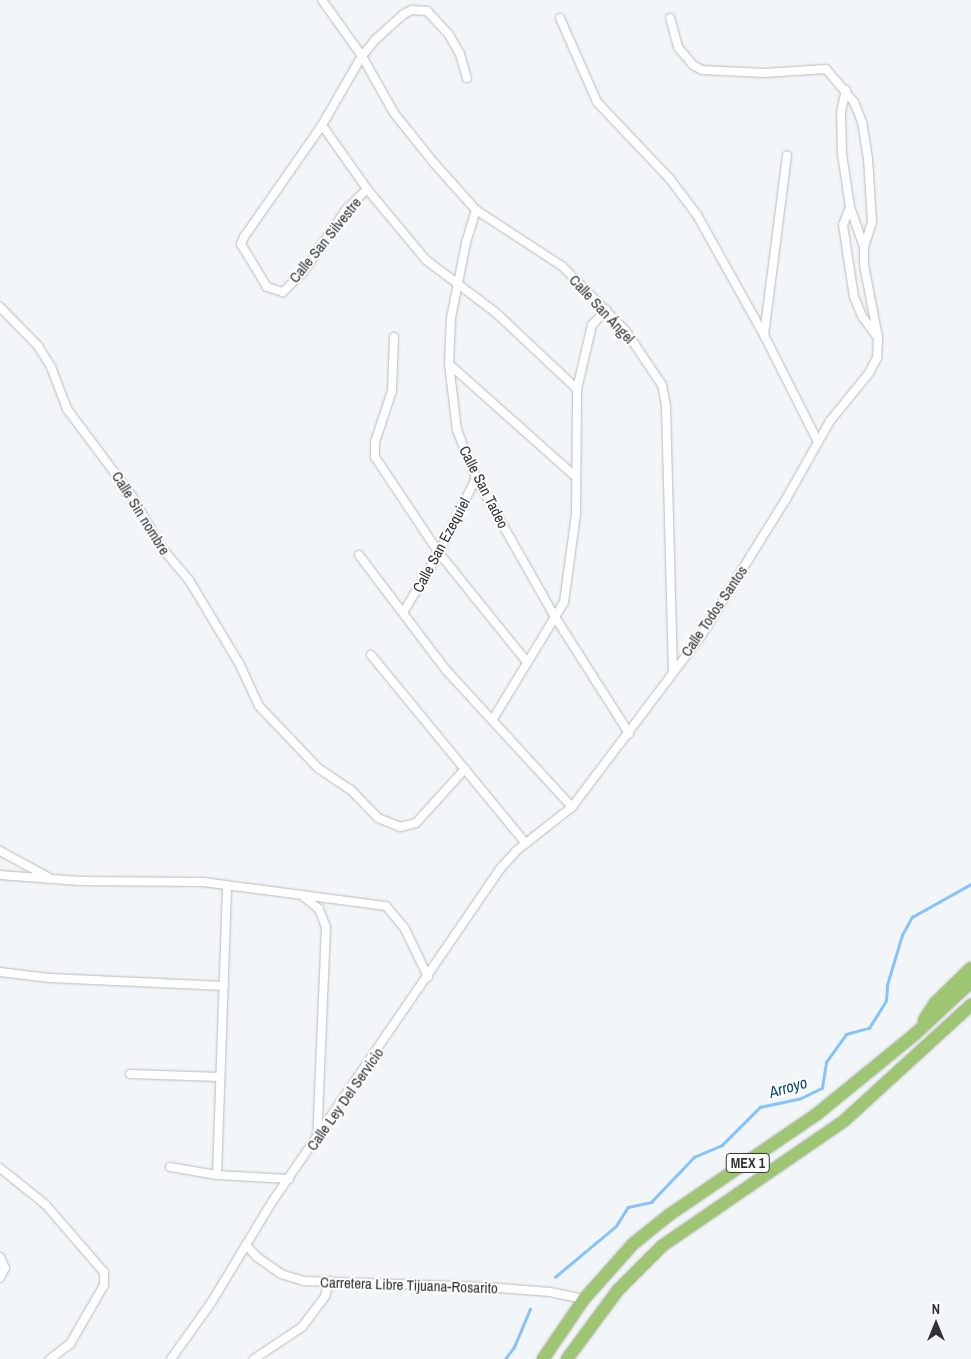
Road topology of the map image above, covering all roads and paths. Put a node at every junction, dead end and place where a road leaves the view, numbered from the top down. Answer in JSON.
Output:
{"nodes":[{"id":1,"x":322,"y":0,"type":"edge"},
{"id":2,"x":560,"y":18,"type":"dead end"},
{"id":3,"x":670,"y":18,"type":"dead end"},
{"id":4,"x":362,"y":56,"type":"junction"},
{"id":5,"x":467,"y":78,"type":"dead end"},
{"id":6,"x":846,"y":90,"type":"junction"},
{"id":7,"x":322,"y":125,"type":"junction"},
{"id":8,"x":787,"y":155,"type":"dead end"},
{"id":9,"x":367,"y":189,"type":"junction"},
{"id":10,"x":850,"y":207,"type":"junction"},
{"id":11,"x":476,"y":210,"type":"junction"},
{"id":12,"x":864,"y":247,"type":"junction"},
{"id":13,"x":457,"y":286,"type":"junction"},
{"id":14,"x":0,"y":307,"type":"edge"},
{"id":15,"x":606,"y":310,"type":"junction"},
{"id":16,"x":764,"y":335,"type":"junction"},
{"id":17,"x":394,"y":337,"type":"dead end"},
{"id":18,"x":878,"y":337,"type":"junction"},
{"id":19,"x":449,"y":364,"type":"junction"},
{"id":20,"x":576,"y":389,"type":"junction"},
{"id":21,"x":818,"y":442,"type":"junction"},
{"id":22,"x":576,"y":477,"type":"junction"},
{"id":23,"x":476,"y":478,"type":"junction"},
{"id":24,"x":439,"y":553,"type":"junction"},
{"id":25,"x":359,"y":555,"type":"dead end"},
{"id":26,"x":404,"y":611,"type":"junction"},
{"id":27,"x":555,"y":617,"type":"junction"},
{"id":28,"x":371,"y":655,"type":"dead end"},
{"id":29,"x":527,"y":662,"type":"junction"},
{"id":30,"x":674,"y":672,"type":"junction"},
{"id":31,"x":493,"y":719,"type":"junction"},
{"id":32,"x":629,"y":734,"type":"junction"},
{"id":33,"x":465,"y":769,"type":"junction"},
{"id":34,"x":572,"y":807,"type":"junction"},
{"id":35,"x":526,"y":844,"type":"junction"},
{"id":36,"x":0,"y":851,"type":"edge"},
{"id":37,"x":0,"y":875,"type":"edge"},
{"id":38,"x":52,"y":879,"type":"junction"},
{"id":39,"x":227,"y":886,"type":"junction"},
{"id":40,"x":302,"y":896,"type":"junction"},
{"id":41,"x":971,"y":968,"type":"edge"},
{"id":42,"x":0,"y":972,"type":"edge"},
{"id":43,"x":428,"y":977,"type":"junction"},
{"id":44,"x":971,"y":982,"type":"edge"},
{"id":45,"x":224,"y":986,"type":"junction"},
{"id":46,"x":971,"y":1005,"type":"edge"},
{"id":47,"x":915,"y":1034,"type":"junction"},
{"id":48,"x":130,"y":1074,"type":"dead end"},
{"id":49,"x":220,"y":1077,"type":"junction"},
{"id":50,"x":317,"y":1138,"type":"junction"},
{"id":51,"x":0,"y":1168,"type":"edge"},
{"id":52,"x":170,"y":1168,"type":"dead end"},
{"id":53,"x":217,"y":1175,"type":"junction"},
{"id":54,"x":289,"y":1179,"type":"junction"},
{"id":55,"x":246,"y":1244,"type":"junction"},
{"id":56,"x":0,"y":1257,"type":"edge"},
{"id":57,"x":0,"y":1278,"type":"edge"},
{"id":58,"x":330,"y":1281,"type":"junction"},
{"id":59,"x":584,"y":1299,"type":"junction"},
{"id":60,"x":50,"y":1359,"type":"edge"},
{"id":61,"x":172,"y":1359,"type":"edge"},
{"id":62,"x":254,"y":1359,"type":"edge"},
{"id":63,"x":543,"y":1359,"type":"edge"},
{"id":64,"x":567,"y":1359,"type":"edge"}],
"edges":[{"from":1,"to":4,"type":"street","name":"Calle San Ángel"},
{"from":2,"to":16,"type":"street"},
{"from":3,"to":6,"type":"street"},
{"from":4,"to":5,"type":"street"},
{"from":4,"to":7,"type":"street"},
{"from":4,"to":11,"type":"street","name":"Calle San Ángel"},
{"from":6,"to":10,"type":"street"},
{"from":6,"to":12,"type":"street"},
{"from":7,"to":9,"type":"street"},
{"from":7,"to":9,"type":"street","name":"Calle San Silvestre"},
{"from":8,"to":16,"type":"street"},
{"from":9,"to":13,"type":"street"},
{"from":10,"to":12,"type":"street"},
{"from":10,"to":18,"type":"street"},
{"from":11,"to":13,"type":"street","name":"Calle San Tadeo"},
{"from":11,"to":15,"type":"street","name":"Calle San Ángel"},
{"from":12,"to":18,"type":"street"},
{"from":13,"to":19,"type":"street","name":"Calle San Tadeo"},
{"from":13,"to":20,"type":"street"},
{"from":14,"to":33,"type":"street","name":"Calle Sin nombre"},
{"from":15,"to":20,"type":"street"},
{"from":15,"to":30,"type":"street","name":"Calle San Ángel"},
{"from":16,"to":21,"type":"street"},
{"from":17,"to":24,"type":"street"},
{"from":18,"to":21,"type":"street","name":"Calle Todos Santos"},
{"from":19,"to":22,"type":"street"},
{"from":19,"to":23,"type":"street","name":"Calle San Tadeo"},
{"from":20,"to":22,"type":"street"},
{"from":21,"to":30,"type":"street","name":"Calle Todos Santos"},
{"from":22,"to":27,"type":"street"},
{"from":23,"to":24,"type":"street","name":"Calle San Ezequiel"},
{"from":23,"to":27,"type":"street","name":"Calle San Tadeo"},
{"from":24,"to":26,"type":"street","name":"Calle San Ezequiel"},
{"from":24,"to":29,"type":"street"},
{"from":25,"to":26,"type":"street"},
{"from":26,"to":31,"type":"street"},
{"from":27,"to":29,"type":"street"},
{"from":27,"to":32,"type":"street","name":"Calle San Tadeo"},
{"from":28,"to":33,"type":"street"},
{"from":29,"to":31,"type":"street"},
{"from":30,"to":32,"type":"street","name":"Calle Todos Santos"},
{"from":31,"to":34,"type":"street"},
{"from":32,"to":34,"type":"street","name":"Calle Todos Santos"},
{"from":33,"to":35,"type":"street"},
{"from":34,"to":35,"type":"street","name":"Calle Todos Santos"},
{"from":35,"to":43,"type":"street","name":"Calle Ley Del Servicio"},
{"from":36,"to":38,"type":"street"},
{"from":37,"to":38,"type":"street"},
{"from":38,"to":39,"type":"street"},
{"from":39,"to":40,"type":"street"},
{"from":39,"to":45,"type":"street"},
{"from":40,"to":43,"type":"street"},
{"from":40,"to":50,"type":"street"},
{"from":41,"to":47,"type":"highway"},
{"from":42,"to":45,"type":"street"},
{"from":43,"to":50,"type":"street","name":"Calle Ley Del Servicio"},
{"from":44,"to":47,"type":"highway","number":"MEX 1"},
{"from":45,"to":49,"type":"street"},
{"from":46,"to":64,"type":"highway","number":"MEX 1"},
{"from":47,"to":59,"type":"highway","number":"MEX 1"},
{"from":48,"to":49,"type":"street"},
{"from":49,"to":53,"type":"street"},
{"from":50,"to":54,"type":"street","name":"Calle Ley Del Servicio"},
{"from":51,"to":60,"type":"street"},
{"from":52,"to":53,"type":"street"},
{"from":53,"to":54,"type":"street"},
{"from":54,"to":55,"type":"street","name":"Calle Ley Del Servicio"},
{"from":55,"to":58,"type":"street","name":"Carretera Libre Tijuana-Rosarito"},
{"from":55,"to":61,"type":"street","name":"Calle Ley Del Servicio"},
{"from":56,"to":57,"type":"street"},
{"from":58,"to":59,"type":"street","name":"Carretera Libre Tijuana-Rosarito"},
{"from":58,"to":62,"type":"street"},
{"from":59,"to":63,"type":"highway","number":"MEX 1"}]}
